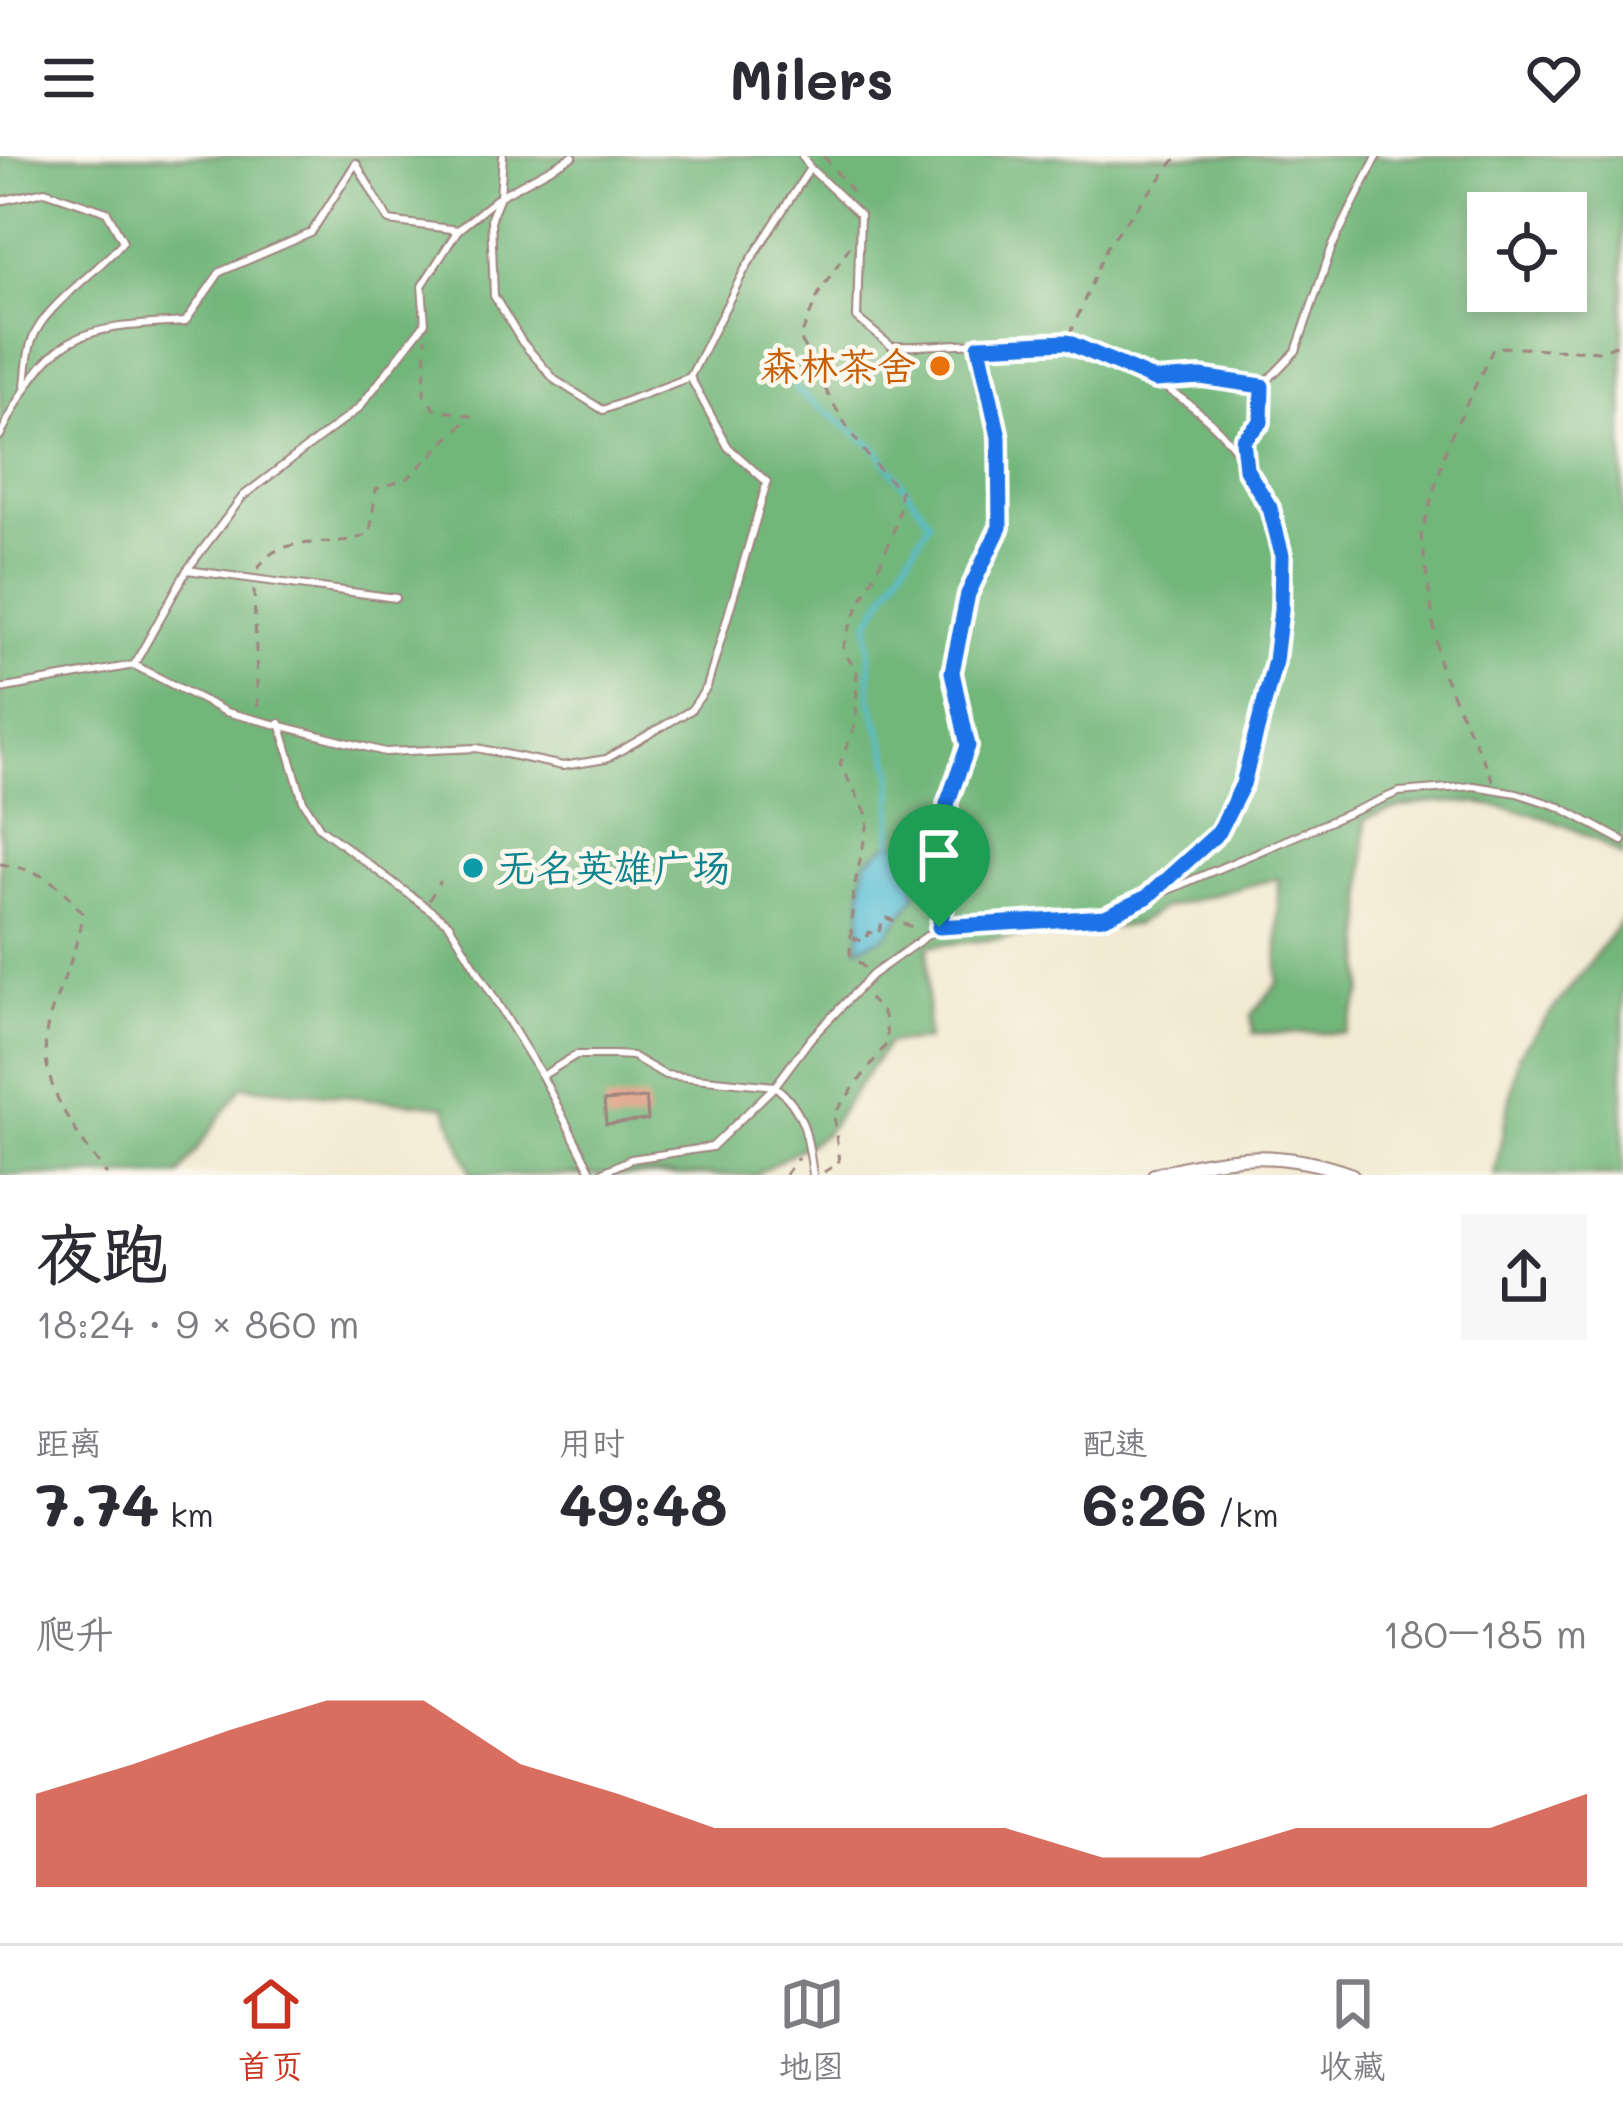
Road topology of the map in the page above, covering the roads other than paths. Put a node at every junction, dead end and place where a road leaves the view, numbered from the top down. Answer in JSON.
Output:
{"nodes":[{"id":1,"x":503,"y":156,"type":"edge"},
{"id":2,"x":573,"y":156,"type":"edge"},
{"id":3,"x":802,"y":156,"type":"edge"},
{"id":4,"x":1377,"y":156,"type":"edge"},
{"id":5,"x":356,"y":160,"type":"edge"},
{"id":6,"x":810,"y":169,"type":"junction"},
{"id":7,"x":500,"y":196,"type":"junction"},
{"id":8,"x":0,"y":201,"type":"edge"},
{"id":9,"x":458,"y":230,"type":"junction"},
{"id":10,"x":690,"y":377,"type":"junction"},
{"id":11,"x":1155,"y":380,"type":"junction"},
{"id":12,"x":25,"y":385,"type":"junction"},
{"id":13,"x":0,"y":436,"type":"edge"},
{"id":14,"x":188,"y":570,"type":"junction"},
{"id":15,"x":396,"y":598,"type":"dead end"},
{"id":16,"x":134,"y":664,"type":"junction"},
{"id":17,"x":0,"y":689,"type":"edge"},
{"id":18,"x":280,"y":721,"type":"junction"},
{"id":19,"x":1623,"y":841,"type":"edge"},
{"id":20,"x":1147,"y":897,"type":"junction"},
{"id":21,"x":542,"y":1076,"type":"junction"},
{"id":22,"x":775,"y":1086,"type":"junction"},
{"id":23,"x":595,"y":1175,"type":"edge"},
{"id":24,"x":816,"y":1175,"type":"edge"},
{"id":25,"x":1154,"y":1175,"type":"edge"},
{"id":26,"x":1352,"y":1175,"type":"edge"}],
"edges":[{"from":1,"to":7,"type":"lane"},
{"from":2,"to":7,"type":"lane"},
{"from":3,"to":6,"type":"lane"},
{"from":4,"to":11,"type":"lane"},
{"from":5,"to":9,"type":"lane"},
{"from":5,"to":12,"type":"lane"},
{"from":6,"to":10,"type":"lane"},
{"from":6,"to":11,"type":"lane"},
{"from":7,"to":9,"type":"lane"},
{"from":7,"to":10,"type":"lane"},
{"from":8,"to":12,"type":"lane"},
{"from":9,"to":14,"type":"lane"},
{"from":10,"to":18,"type":"lane"},
{"from":11,"to":20,"type":"lane"},
{"from":12,"to":13,"type":"lane"},
{"from":14,"to":15,"type":"lane"},
{"from":14,"to":16,"type":"lane"},
{"from":16,"to":17,"type":"lane"},
{"from":16,"to":18,"type":"lane"},
{"from":18,"to":21,"type":"lane"},
{"from":19,"to":20,"type":"lane"},
{"from":20,"to":22,"type":"lane"},
{"from":21,"to":22,"type":"lane"},
{"from":21,"to":23,"type":"lane"},
{"from":22,"to":23,"type":"lane"},
{"from":22,"to":24,"type":"lane"},
{"from":25,"to":26,"type":"street"}]}
